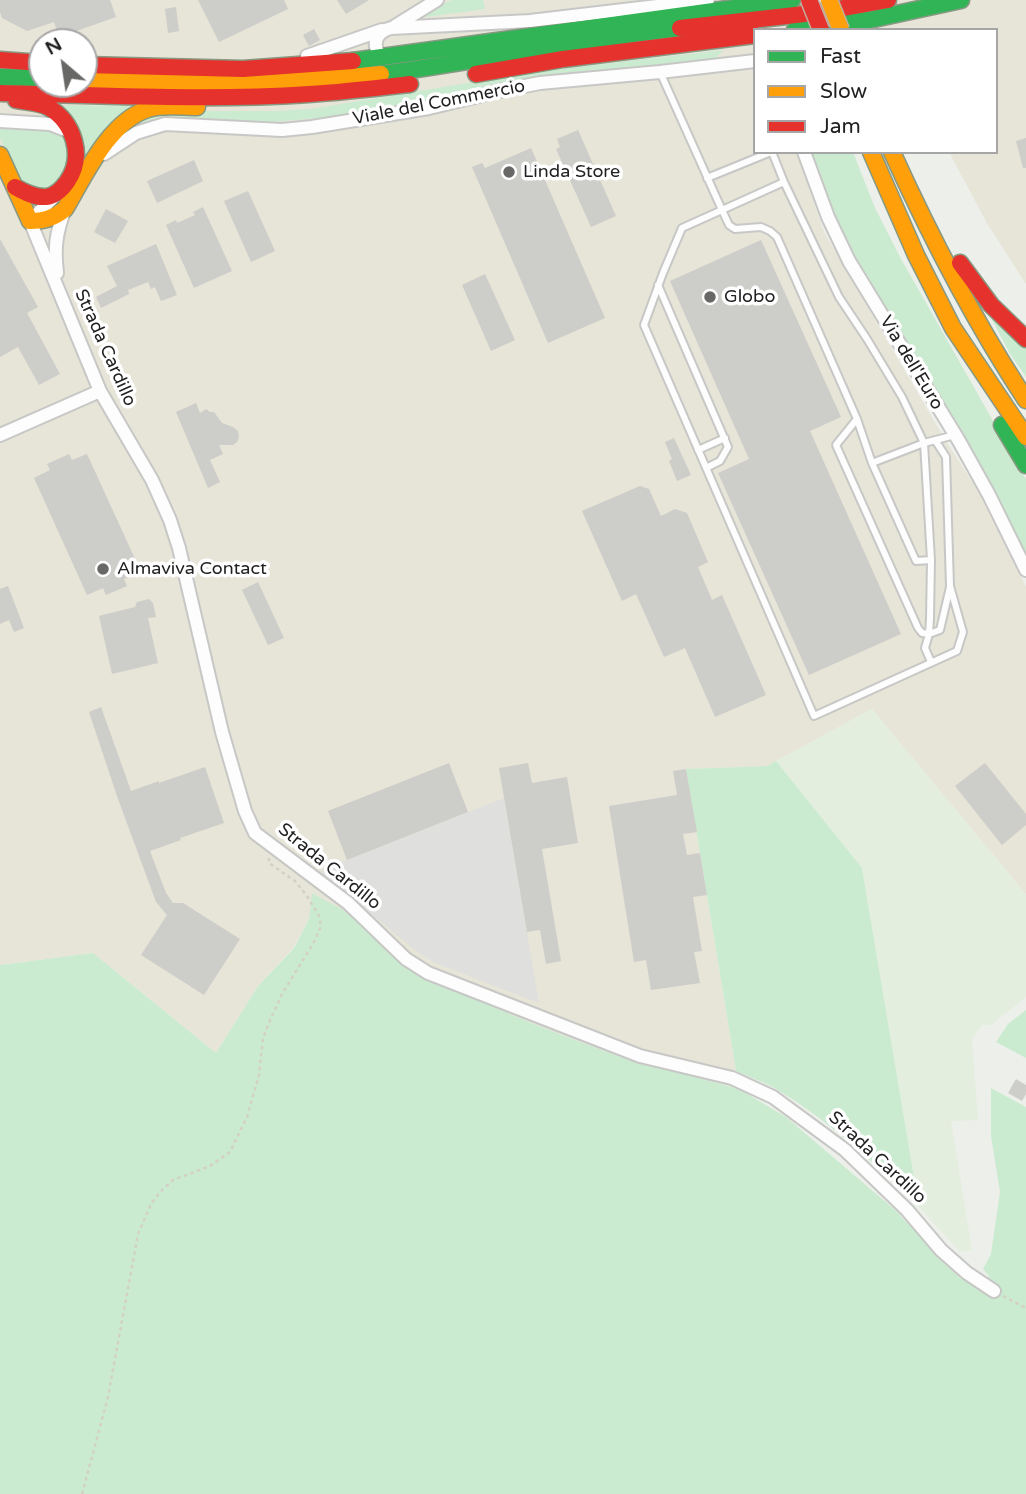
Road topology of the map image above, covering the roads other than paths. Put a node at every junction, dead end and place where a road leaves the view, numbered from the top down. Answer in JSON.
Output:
{"nodes":[{"id":1,"x":438,"y":0,"type":"edge"},
{"id":2,"x":708,"y":0,"type":"edge"},
{"id":3,"x":792,"y":0,"type":"edge"},
{"id":4,"x":810,"y":0,"type":"edge"},
{"id":5,"x":829,"y":0,"type":"edge"},
{"id":6,"x":888,"y":0,"type":"edge"},
{"id":7,"x":961,"y":0,"type":"edge"},
{"id":8,"x":863,"y":25,"type":"edge"},
{"id":9,"x":820,"y":28,"type":"edge"},
{"id":10,"x":822,"y":28,"type":"edge"},
{"id":11,"x":840,"y":28,"type":"edge"},
{"id":12,"x":387,"y":29,"type":"junction"},
{"id":13,"x":753,"y":35,"type":"edge"},
{"id":14,"x":382,"y":57,"type":"junction"},
{"id":15,"x":0,"y":60,"type":"edge"},
{"id":16,"x":753,"y":61,"type":"edge"},
{"id":17,"x":28,"y":62,"type":"edge"},
{"id":18,"x":309,"y":65,"type":"junction"},
{"id":19,"x":98,"y":66,"type":"edge"},
{"id":20,"x":660,"y":72,"type":"junction"},
{"id":21,"x":0,"y":77,"type":"edge"},
{"id":22,"x":28,"y":78,"type":"edge"},
{"id":23,"x":98,"y":81,"type":"edge"},
{"id":24,"x":357,"y":92,"type":"junction"},
{"id":25,"x":0,"y":96,"type":"edge"},
{"id":26,"x":0,"y":121,"type":"edge"},
{"id":27,"x":70,"y":132,"type":"junction"},
{"id":28,"x":767,"y":154,"type":"edge"},
{"id":29,"x":773,"y":154,"type":"edge"},
{"id":30,"x":805,"y":154,"type":"edge"},
{"id":31,"x":872,"y":154,"type":"edge"},
{"id":32,"x":893,"y":154,"type":"edge"},
{"id":33,"x":906,"y":154,"type":"edge"},
{"id":34,"x":0,"y":155,"type":"edge"},
{"id":35,"x":93,"y":163,"type":"junction"},
{"id":36,"x":707,"y":178,"type":"junction"},
{"id":37,"x":785,"y":182,"type":"junction"},
{"id":38,"x":15,"y":187,"type":"junction"},
{"id":39,"x":60,"y":191,"type":"junction"},
{"id":40,"x":65,"y":209,"type":"junction"},
{"id":41,"x":722,"y":209,"type":"junction"},
{"id":42,"x":30,"y":221,"type":"junction"},
{"id":43,"x":658,"y":285,"type":"junction"},
{"id":44,"x":59,"y":291,"type":"junction"},
{"id":45,"x":953,"y":328,"type":"junction"},
{"id":46,"x":1026,"y":338,"type":"edge"},
{"id":47,"x":100,"y":391,"type":"junction"},
{"id":48,"x":1026,"y":400,"type":"edge"},
{"id":49,"x":857,"y":419,"type":"junction"},
{"id":50,"x":0,"y":435,"type":"edge"},
{"id":51,"x":955,"y":435,"type":"junction"},
{"id":52,"x":1026,"y":437,"type":"edge"},
{"id":53,"x":725,"y":438,"type":"junction"},
{"id":54,"x":935,"y":440,"type":"junction"},
{"id":55,"x":924,"y":443,"type":"junction"},
{"id":56,"x":698,"y":450,"type":"junction"},
{"id":57,"x":872,"y":463,"type":"junction"},
{"id":58,"x":1026,"y":465,"type":"edge"},
{"id":59,"x":706,"y":468,"type":"junction"},
{"id":60,"x":931,"y":560,"type":"junction"},
{"id":61,"x":1026,"y":570,"type":"edge"},
{"id":62,"x":950,"y":586,"type":"junction"},
{"id":63,"x":929,"y":634,"type":"junction"},
{"id":64,"x":931,"y":662,"type":"junction"},
{"id":65,"x":994,"y":1291,"type":"road end"}],
"edges":[{"from":1,"to":12,"type":"street"},
{"from":2,"to":12,"type":"street"},
{"from":3,"to":14,"type":"main road"},
{"from":4,"to":9,"type":"main road","bridge":true},
{"from":5,"to":11,"type":"main road","bridge":true},
{"from":6,"to":23,"type":"main road"},
{"from":7,"to":8,"type":"main road"},
{"from":8,"to":10,"type":"main road"},
{"from":12,"to":14,"type":"street"},
{"from":12,"to":18,"type":"street"},
{"from":13,"to":24,"type":"main road"},
{"from":14,"to":18,"type":"main road"},
{"from":15,"to":17,"type":"main road"},
{"from":16,"to":20,"type":"street","name":"Viale del Commercio"},
{"from":18,"to":19,"type":"main road"},
{"from":20,"to":35,"type":"street","name":"Viale del Commercio"},
{"from":20,"to":36,"type":"lane"},
{"from":21,"to":22,"type":"main road"},
{"from":24,"to":25,"type":"main road"},
{"from":24,"to":35,"type":"main road"},
{"from":25,"to":27,"type":"main road"},
{"from":26,"to":27,"type":"street"},
{"from":27,"to":39,"type":"main road"},
{"from":28,"to":36,"type":"lane"},
{"from":29,"to":37,"type":"lane"},
{"from":30,"to":51,"type":"street","name":"Via dell'Euro"},
{"from":31,"to":45,"type":"main road"},
{"from":32,"to":48,"type":"main road"},
{"from":33,"to":46,"type":"main road"},
{"from":34,"to":38,"type":"main road","name":"Strada Cardillo"},
{"from":35,"to":40,"type":"main road"},
{"from":36,"to":41,"type":"lane"},
{"from":37,"to":41,"type":"lane"},
{"from":37,"to":55,"type":"lane"},
{"from":38,"to":39,"type":"main road"},
{"from":38,"to":42,"type":"main road","name":"Strada Cardillo"},
{"from":39,"to":42,"type":"street"},
{"from":40,"to":42,"type":"main road"},
{"from":40,"to":44,"type":"street"},
{"from":41,"to":43,"type":"lane"},
{"from":41,"to":49,"type":"lane"},
{"from":42,"to":44,"type":"street","name":"Strada Cardillo"},
{"from":43,"to":53,"type":"lane"},
{"from":43,"to":56,"type":"lane"},
{"from":44,"to":47,"type":"street","name":"Strada Cardillo"},
{"from":45,"to":52,"type":"main road"},
{"from":45,"to":58,"type":"main road"},
{"from":47,"to":50,"type":"street"},
{"from":47,"to":65,"type":"street","name":"Strada Cardillo"},
{"from":49,"to":57,"type":"lane"},
{"from":49,"to":63,"type":"lane"},
{"from":51,"to":54,"type":"lane"},
{"from":51,"to":61,"type":"street","name":"Via dell'Euro"},
{"from":53,"to":56,"type":"lane"},
{"from":53,"to":59,"type":"lane"},
{"from":54,"to":55,"type":"lane"},
{"from":54,"to":62,"type":"lane"},
{"from":55,"to":57,"type":"lane"},
{"from":55,"to":60,"type":"lane"},
{"from":56,"to":59,"type":"lane"},
{"from":57,"to":60,"type":"lane"},
{"from":59,"to":64,"type":"lane"},
{"from":60,"to":63,"type":"lane"},
{"from":62,"to":63,"type":"lane"},
{"from":62,"to":64,"type":"lane"},
{"from":63,"to":64,"type":"lane"}]}
